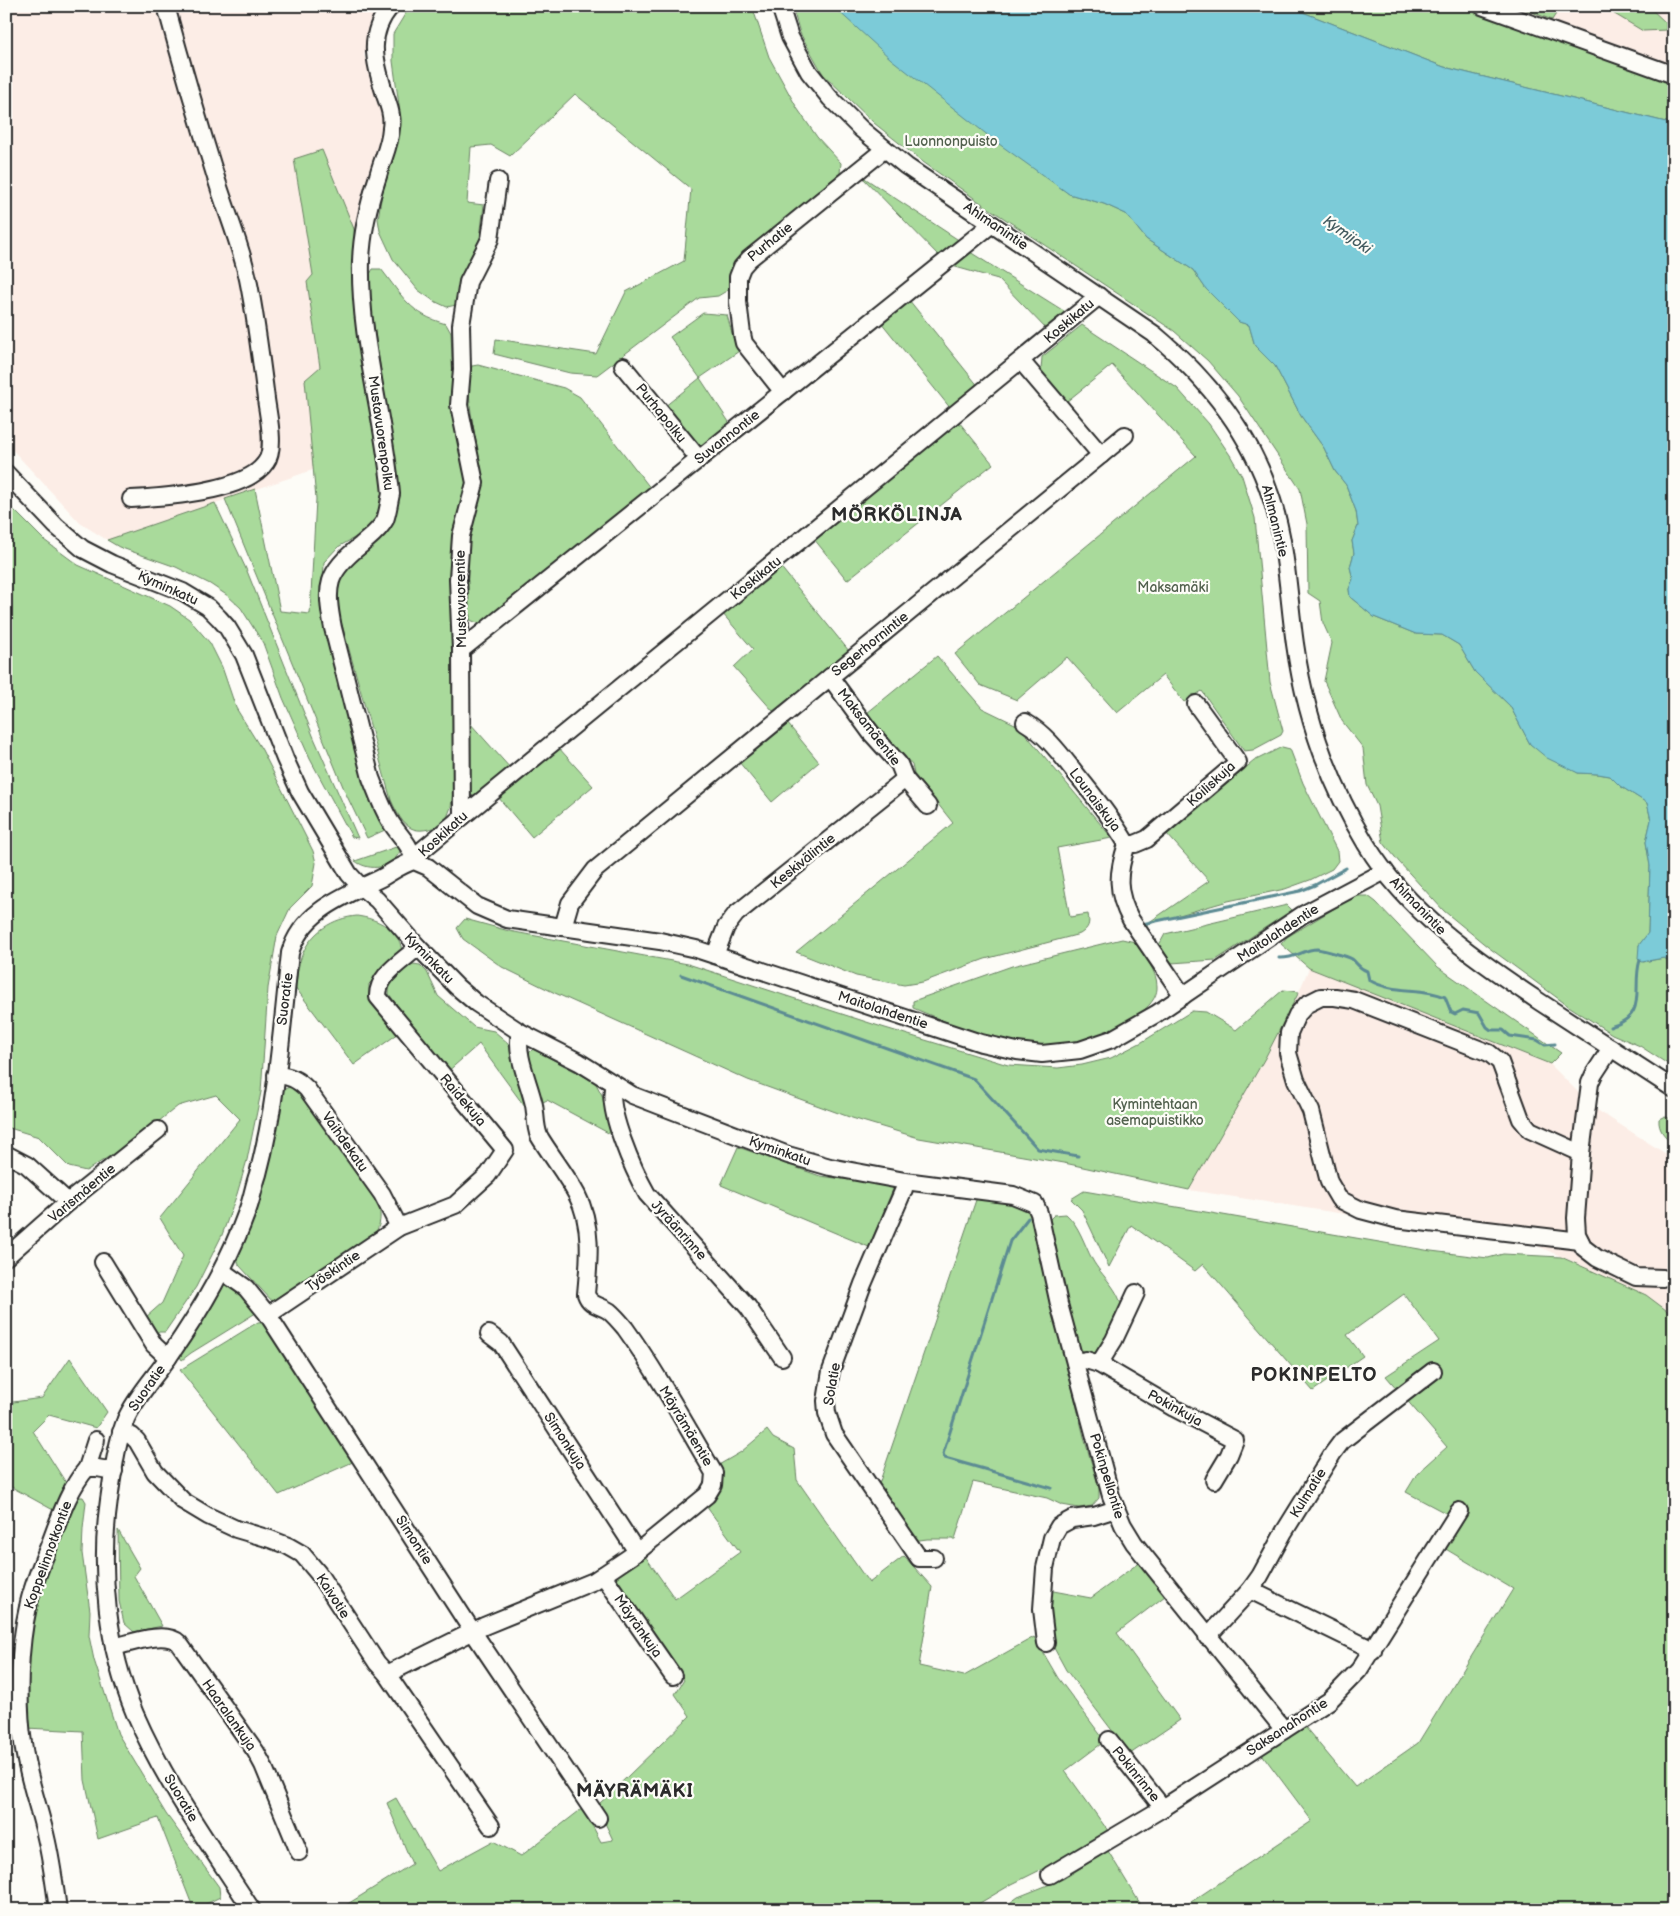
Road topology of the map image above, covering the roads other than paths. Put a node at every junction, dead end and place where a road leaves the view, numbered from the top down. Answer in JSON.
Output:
{"nodes":[{"id":1,"x":166,"y":6,"type":"edge"},
{"id":2,"x":391,"y":6,"type":"edge"},
{"id":3,"x":780,"y":6,"type":"edge"},
{"id":4,"x":1482,"y":6,"type":"edge"},
{"id":5,"x":1674,"y":75,"type":"edge"},
{"id":6,"x":885,"y":149,"type":"junction"},
{"id":7,"x":498,"y":181,"type":"dead end"},
{"id":8,"x":992,"y":224,"type":"junction"},
{"id":9,"x":1099,"y":296,"type":"junction"},
{"id":10,"x":1021,"y":361,"type":"junction"},
{"id":11,"x":623,"y":366,"type":"dead end"},
{"id":12,"x":783,"y":392,"type":"junction"},
{"id":13,"x":1125,"y":435,"type":"dead end"},
{"id":14,"x":1101,"y":455,"type":"junction"},
{"id":15,"x":699,"y":459,"type":"junction"},
{"id":16,"x":6,"y":473,"type":"edge"},
{"id":17,"x":131,"y":499,"type":"dead end"},
{"id":18,"x":461,"y":650,"type":"junction"},
{"id":19,"x":830,"y":676,"type":"junction"},
{"id":20,"x":1196,"y":704,"type":"dead end"},
{"id":21,"x":1026,"y":722,"type":"dead end"},
{"id":22,"x":905,"y":779,"type":"junction"},
{"id":23,"x":928,"y":806,"type":"dead end"},
{"id":24,"x":462,"y":816,"type":"junction"},
{"id":25,"x":1127,"y":844,"type":"junction"},
{"id":26,"x":414,"y":861,"type":"junction"},
{"id":27,"x":1385,"y":871,"type":"junction"},
{"id":28,"x":361,"y":887,"type":"junction"},
{"id":29,"x":563,"y":927,"type":"junction"},
{"id":30,"x":418,"y":947,"type":"junction"},
{"id":31,"x":715,"y":955,"type":"junction"},
{"id":32,"x":1184,"y":996,"type":"junction"},
{"id":33,"x":520,"y":1032,"type":"junction"},
{"id":34,"x":1611,"y":1048,"type":"junction"},
{"id":35,"x":276,"y":1075,"type":"junction"},
{"id":36,"x":614,"y":1085,"type":"junction"},
{"id":37,"x":1674,"y":1089,"type":"edge"},
{"id":38,"x":158,"y":1130,"type":"dead end"},
{"id":39,"x":1581,"y":1153,"type":"junction"},
{"id":40,"x":6,"y":1154,"type":"edge"},
{"id":41,"x":905,"y":1181,"type":"junction"},
{"id":42,"x":68,"y":1202,"type":"junction"},
{"id":43,"x":1035,"y":1204,"type":"joint"},
{"id":44,"x":399,"y":1226,"type":"junction"},
{"id":45,"x":1580,"y":1241,"type":"junction"},
{"id":46,"x":6,"y":1257,"type":"edge"},
{"id":47,"x":103,"y":1262,"type":"dead end"},
{"id":48,"x":222,"y":1271,"type":"junction"},
{"id":49,"x":1663,"y":1278,"type":"dead end"},
{"id":50,"x":1136,"y":1293,"type":"dead end"},
{"id":51,"x":268,"y":1315,"type":"junction"},
{"id":52,"x":489,"y":1334,"type":"dead end"},
{"id":53,"x":168,"y":1358,"type":"junction"},
{"id":54,"x":782,"y":1358,"type":"dead end"},
{"id":55,"x":1074,"y":1362,"type":"junction"},
{"id":56,"x":1099,"y":1364,"type":"junction"},
{"id":57,"x":1433,"y":1371,"type":"dead end"},
{"id":58,"x":121,"y":1432,"type":"junction"},
{"id":59,"x":96,"y":1440,"type":"dead end"},
{"id":60,"x":87,"y":1468,"type":"junction"},
{"id":61,"x":114,"y":1471,"type":"junction"},
{"id":62,"x":1214,"y":1480,"type":"dead end"},
{"id":63,"x":1116,"y":1509,"type":"junction"},
{"id":64,"x":1459,"y":1511,"type":"dead end"},
{"id":65,"x":637,"y":1552,"type":"junction"},
{"id":66,"x":934,"y":1558,"type":"dead end"},
{"id":67,"x":604,"y":1575,"type":"junction"},
{"id":68,"x":1250,"y":1590,"type":"junction"},
{"id":69,"x":474,"y":1632,"type":"junction"},
{"id":70,"x":1208,"y":1637,"type":"junction"},
{"id":71,"x":1046,"y":1643,"type":"dead end"},
{"id":72,"x":114,"y":1647,"type":"junction"},
{"id":73,"x":1372,"y":1650,"type":"junction"},
{"id":74,"x":387,"y":1674,"type":"junction"},
{"id":75,"x":674,"y":1676,"type":"dead end"},
{"id":76,"x":1284,"y":1730,"type":"junction"},
{"id":77,"x":1109,"y":1740,"type":"dead end"},
{"id":78,"x":1163,"y":1808,"type":"junction"},
{"id":79,"x":598,"y":1818,"type":"dead end"},
{"id":80,"x":491,"y":1826,"type":"dead end"},
{"id":81,"x":299,"y":1852,"type":"dead end"},
{"id":82,"x":1050,"y":1875,"type":"dead end"},
{"id":83,"x":58,"y":1910,"type":"edge"},
{"id":84,"x":252,"y":1910,"type":"edge"}],
"edges":[{"from":1,"to":17,"type":"street"},
{"from":2,"to":26,"type":"street","name":"Mustavuorenpolku"},
{"from":3,"to":6,"type":"street","name":"Ahlmanintie"},
{"from":4,"to":5,"type":"street"},
{"from":6,"to":8,"type":"street","name":"Ahlmanintie"},
{"from":6,"to":12,"type":"street","name":"Purhatie"},
{"from":7,"to":18,"type":"street","name":"Mustavuorentie"},
{"from":8,"to":9,"type":"street","name":"Ahlmanintie"},
{"from":8,"to":12,"type":"street","name":"Suvannontie"},
{"from":9,"to":10,"type":"street","name":"Koskikatu"},
{"from":9,"to":27,"type":"street","name":"Ahlmanintie"},
{"from":10,"to":14,"type":"street"},
{"from":10,"to":24,"type":"street","name":"Koskikatu"},
{"from":11,"to":15,"type":"street","name":"Purhapolku"},
{"from":12,"to":15,"type":"street","name":"Suvannontie"},
{"from":13,"to":14,"type":"street","name":"Segerhornintie"},
{"from":14,"to":19,"type":"street","name":"Segerhornintie"},
{"from":15,"to":18,"type":"street","name":"Suvannontie"},
{"from":16,"to":28,"type":"street","name":"Kyminkatu"},
{"from":18,"to":24,"type":"street","name":"Mustavuorentie"},
{"from":19,"to":22,"type":"street","name":"Maksamäentie"},
{"from":19,"to":29,"type":"street","name":"Segerhornintie"},
{"from":20,"to":25,"type":"street","name":"Koiliskuja"},
{"from":21,"to":25,"type":"street","name":"Lounaiskuja"},
{"from":22,"to":23,"type":"street","name":"Maksamäentie"},
{"from":22,"to":31,"type":"street","name":"Keskivälintie"},
{"from":24,"to":26,"type":"street","name":"Koskikatu"},
{"from":25,"to":32,"type":"street","name":"Lounaiskuja"},
{"from":26,"to":28,"type":"street"},
{"from":26,"to":29,"type":"street","name":"Maitolahdentie"},
{"from":27,"to":32,"type":"street","name":"Maitolahdentie"},
{"from":27,"to":34,"type":"street","name":"Ahlmanintie"},
{"from":28,"to":30,"type":"street","name":"Kyminkatu"},
{"from":28,"to":35,"type":"street","name":"Suoratie"},
{"from":29,"to":31,"type":"street","name":"Maitolahdentie"},
{"from":30,"to":33,"type":"street","name":"Kyminkatu"},
{"from":30,"to":44,"type":"street","name":"Raidekuja"},
{"from":31,"to":32,"type":"street","name":"Maitolahdentie"},
{"from":33,"to":36,"type":"street","name":"Kyminkatu"},
{"from":33,"to":65,"type":"street","name":"Mäyrämäentie"},
{"from":34,"to":37,"type":"street","name":"Ahlmanintie"},
{"from":34,"to":39,"type":"street"},
{"from":35,"to":44,"type":"street","name":"Vaihdekatu"},
{"from":35,"to":48,"type":"street","name":"Suoratie"},
{"from":36,"to":41,"type":"street","name":"Kyminkatu"},
{"from":36,"to":54,"type":"street","name":"Jyräänrinne"},
{"from":38,"to":42,"type":"street","name":"Varismäentie"},
{"from":39,"to":45,"type":"street"},
{"from":39,"to":45,"type":"street"},
{"from":40,"to":42,"type":"street"},
{"from":41,"to":43,"type":"street","name":"Kyminkatu"},
{"from":41,"to":66,"type":"street","name":"Solatie"},
{"from":42,"to":46,"type":"street","name":"Varismäentie"},
{"from":43,"to":55,"type":"street","name":"Pokinpellontie"},
{"from":44,"to":51,"type":"street","name":"Työskintie"},
{"from":45,"to":49,"type":"street"},
{"from":47,"to":53,"type":"street"},
{"from":48,"to":51,"type":"street","name":"Simontie"},
{"from":48,"to":53,"type":"street","name":"Suoratie"},
{"from":50,"to":56,"type":"street"},
{"from":51,"to":69,"type":"street","name":"Simontie"},
{"from":52,"to":65,"type":"street","name":"Simonkuja"},
{"from":53,"to":58,"type":"street","name":"Suoratie"},
{"from":55,"to":56,"type":"street","name":"Pokinkuja"},
{"from":55,"to":63,"type":"street","name":"Pokinpellontie"},
{"from":56,"to":62,"type":"street","name":"Pokinkuja"},
{"from":57,"to":68,"type":"street","name":"Kulmatie"},
{"from":58,"to":61,"type":"street","name":"Suoratie"},
{"from":58,"to":74,"type":"street","name":"Kaivotie"},
{"from":59,"to":60,"type":"street","name":"Koppelinnotkontie"},
{"from":60,"to":61,"type":"street"},
{"from":60,"to":83,"type":"street","name":"Koppelinnotkontie"},
{"from":61,"to":72,"type":"street","name":"Suoratie"},
{"from":63,"to":70,"type":"street","name":"Pokinpellontie"},
{"from":63,"to":71,"type":"street"},
{"from":64,"to":73,"type":"street","name":"Saksanahontie"},
{"from":65,"to":67,"type":"street","name":"Mäyrämäentie"},
{"from":67,"to":69,"type":"street","name":"Mäyrämäentie"},
{"from":67,"to":75,"type":"street","name":"Mäyränkuja"},
{"from":68,"to":70,"type":"street","name":"Kulmatie"},
{"from":68,"to":73,"type":"street"},
{"from":69,"to":74,"type":"street","name":"Mäyrämäentie"},
{"from":69,"to":79,"type":"street","name":"Simontie"},
{"from":70,"to":76,"type":"street","name":"Pokinpellontie"},
{"from":72,"to":81,"type":"street","name":"Haaralankuja"},
{"from":72,"to":84,"type":"street","name":"Suoratie"},
{"from":73,"to":76,"type":"street","name":"Saksanahontie"},
{"from":74,"to":80,"type":"street","name":"Kaivotie"},
{"from":76,"to":78,"type":"street","name":"Saksanahontie"},
{"from":77,"to":78,"type":"street","name":"Pokinrinne"},
{"from":78,"to":82,"type":"street","name":"Saksanahontie"}]}
